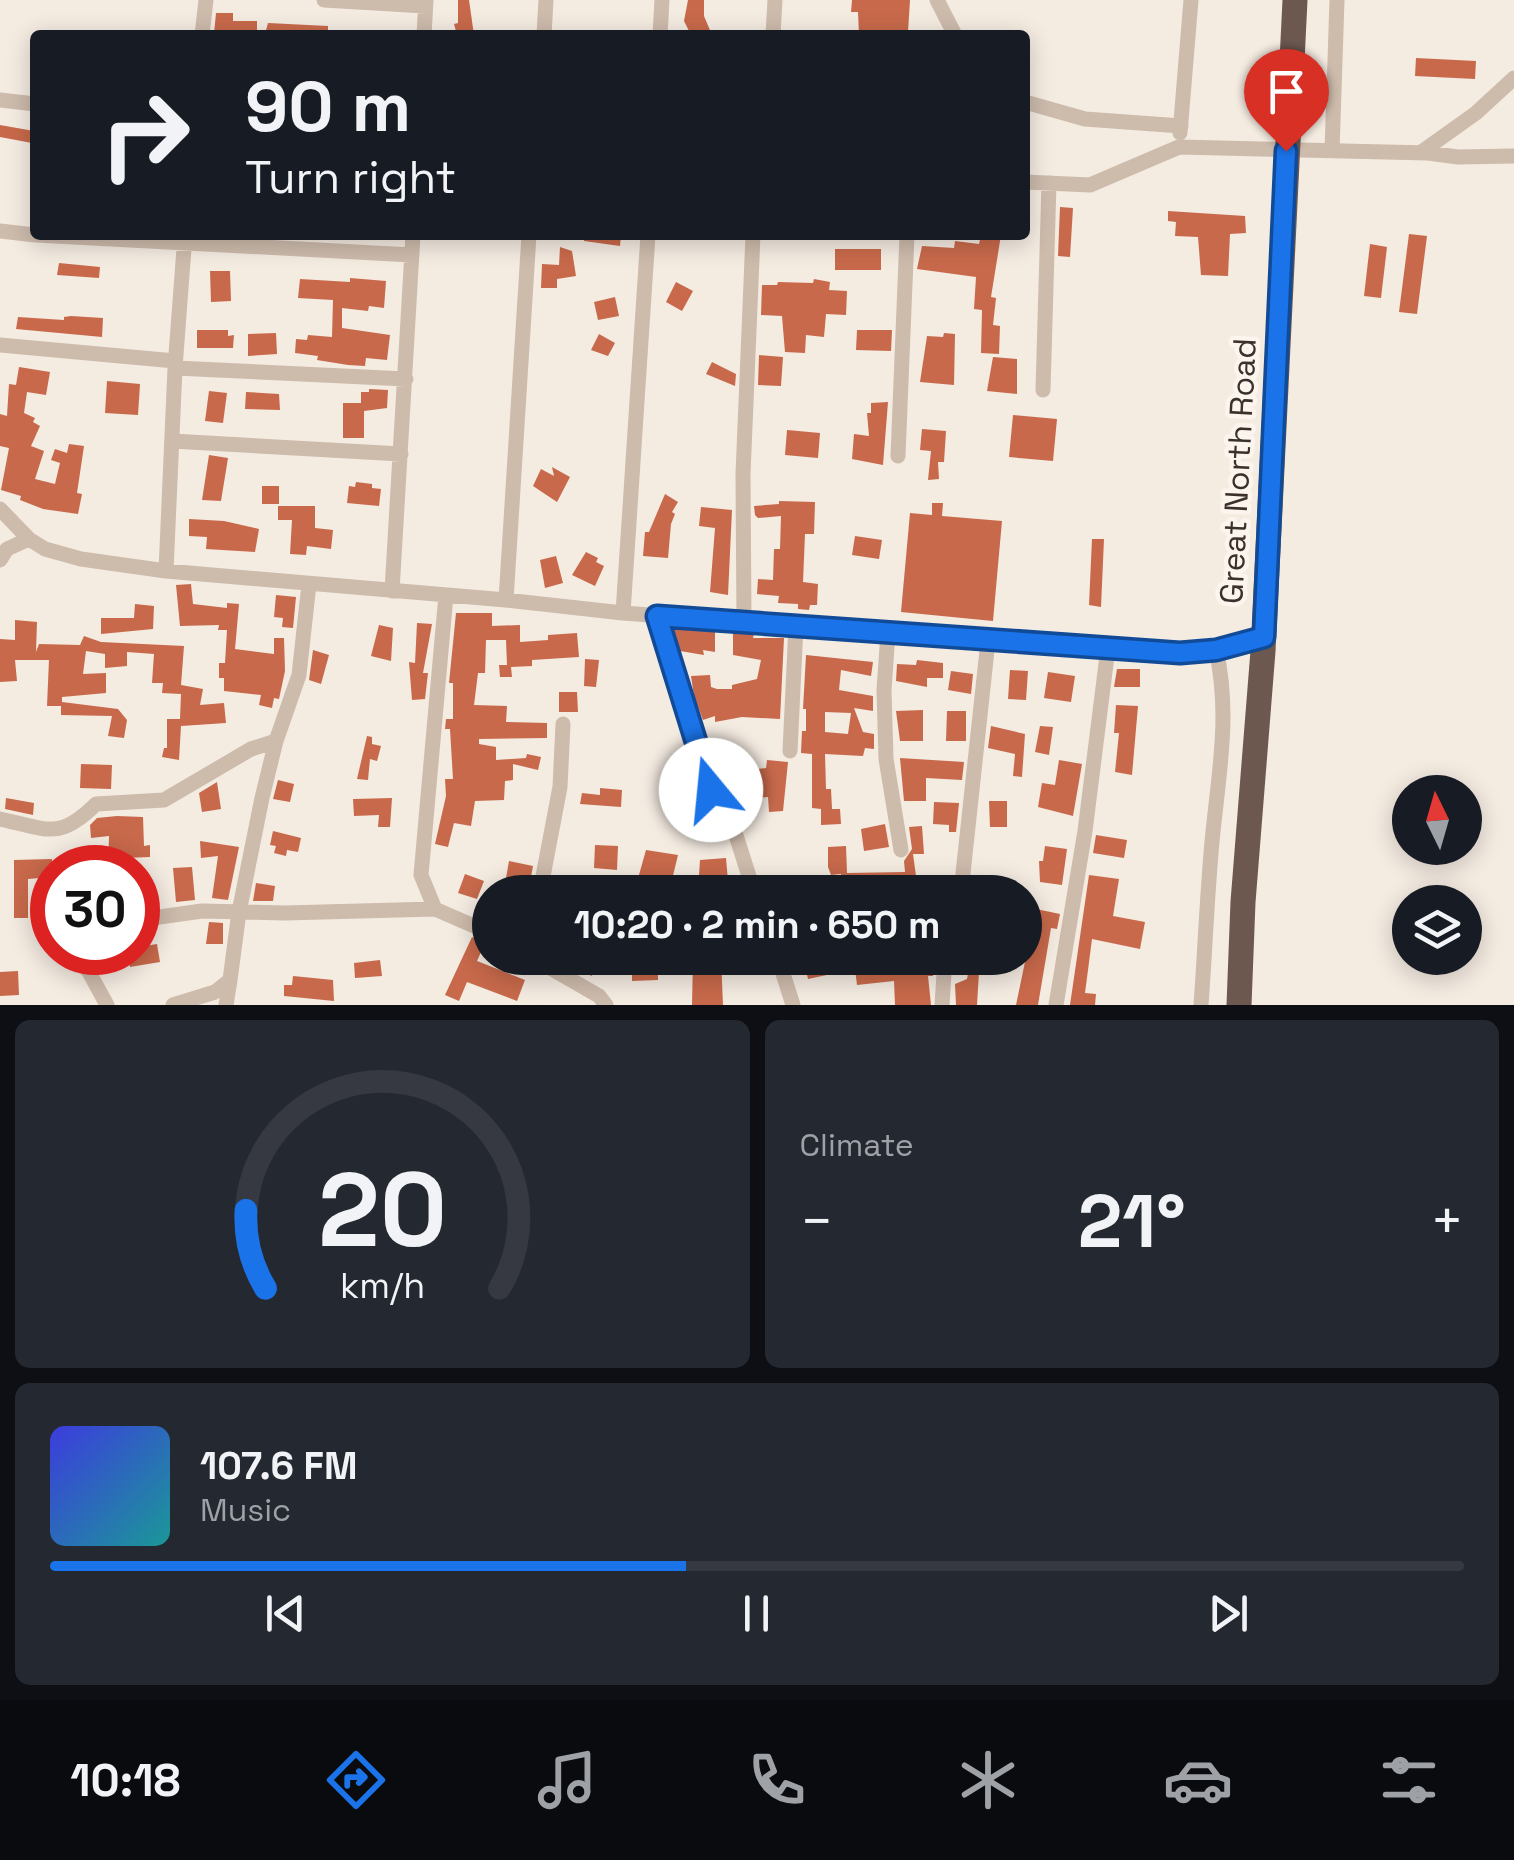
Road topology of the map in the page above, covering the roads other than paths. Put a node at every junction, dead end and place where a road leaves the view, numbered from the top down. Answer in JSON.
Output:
{"nodes":[{"id":1,"x":206,"y":0,"type":"edge"},
{"id":2,"x":324,"y":0,"type":"edge"},
{"id":3,"x":546,"y":0,"type":"edge"},
{"id":4,"x":662,"y":0,"type":"edge"},
{"id":5,"x":775,"y":0,"type":"edge"},
{"id":6,"x":936,"y":0,"type":"edge"},
{"id":7,"x":1190,"y":0,"type":"edge"},
{"id":8,"x":1295,"y":0,"type":"edge"},
{"id":9,"x":1337,"y":0,"type":"edge"},
{"id":10,"x":425,"y":3,"type":"edge"},
{"id":11,"x":203,"y":30,"type":"edge"},
{"id":12,"x":424,"y":30,"type":"edge"},
{"id":13,"x":544,"y":30,"type":"edge"},
{"id":14,"x":660,"y":30,"type":"edge"},
{"id":15,"x":772,"y":30,"type":"edge"},
{"id":16,"x":951,"y":30,"type":"edge"},
{"id":17,"x":1514,"y":78,"type":"edge"},
{"id":18,"x":0,"y":100,"type":"edge"},
{"id":19,"x":30,"y":103,"type":"edge"},
{"id":20,"x":1030,"y":103,"type":"edge"},
{"id":21,"x":1181,"y":126,"type":"junction"},
{"id":22,"x":1179,"y":147,"type":"junction"},
{"id":23,"x":1286,"y":151,"type":"junction"},
{"id":24,"x":1332,"y":151,"type":"junction"},
{"id":25,"x":1420,"y":153,"type":"junction"},
{"id":26,"x":1514,"y":156,"type":"edge"},
{"id":27,"x":1030,"y":182,"type":"edge"},
{"id":28,"x":1048,"y":183,"type":"junction"},
{"id":29,"x":0,"y":230,"type":"edge"},
{"id":30,"x":30,"y":234,"type":"edge"},
{"id":31,"x":184,"y":240,"type":"edge"},
{"id":32,"x":413,"y":240,"type":"edge"},
{"id":33,"x":530,"y":240,"type":"edge"},
{"id":34,"x":648,"y":240,"type":"edge"},
{"id":35,"x":752,"y":240,"type":"edge"},
{"id":36,"x":907,"y":240,"type":"edge"},
{"id":37,"x":412,"y":255,"type":"junction"},
{"id":38,"x":0,"y":345,"type":"edge"},
{"id":39,"x":175,"y":365,"type":"junction"},
{"id":40,"x":406,"y":379,"type":"junction"},
{"id":41,"x":1043,"y":390,"type":"dead end"},
{"id":42,"x":172,"y":441,"type":"junction"},
{"id":43,"x":401,"y":454,"type":"junction"},
{"id":44,"x":898,"y":456,"type":"dead end"},
{"id":45,"x":0,"y":509,"type":"edge"},
{"id":46,"x":29,"y":539,"type":"junction"},
{"id":47,"x":0,"y":560,"type":"edge"},
{"id":48,"x":166,"y":571,"type":"junction"},
{"id":49,"x":309,"y":584,"type":"junction"},
{"id":50,"x":392,"y":591,"type":"junction"},
{"id":51,"x":446,"y":595,"type":"junction"},
{"id":52,"x":506,"y":600,"type":"junction"},
{"id":53,"x":624,"y":614,"type":"junction"},
{"id":54,"x":657,"y":616,"type":"junction"},
{"id":55,"x":744,"y":622,"type":"junction"},
{"id":56,"x":796,"y":626,"type":"junction"},
{"id":57,"x":888,"y":634,"type":"junction"},
{"id":58,"x":1264,"y":637,"type":"junction"},
{"id":59,"x":988,"y":641,"type":"junction"},
{"id":60,"x":1108,"y":648,"type":"junction"},
{"id":61,"x":1216,"y":650,"type":"junction"},
{"id":62,"x":563,"y":724,"type":"dead end"},
{"id":63,"x":276,"y":741,"type":"junction"},
{"id":64,"x":790,"y":750,"type":"dead end"},
{"id":65,"x":0,"y":818,"type":"edge"},
{"id":66,"x":901,"y":850,"type":"dead end"},
{"id":67,"x":543,"y":875,"type":"edge"},
{"id":68,"x":749,"y":875,"type":"edge"},
{"id":69,"x":964,"y":875,"type":"edge"},
{"id":70,"x":435,"y":909,"type":"junction"},
{"id":71,"x":239,"y":912,"type":"junction"},
{"id":72,"x":160,"y":917,"type":"edge"},
{"id":73,"x":472,"y":925,"type":"edge"},
{"id":74,"x":91,"y":975,"type":"edge"},
{"id":75,"x":562,"y":975,"type":"edge"},
{"id":76,"x":783,"y":975,"type":"edge"},
{"id":77,"x":944,"y":975,"type":"edge"},
{"id":78,"x":230,"y":980,"type":"junction"},
{"id":79,"x":107,"y":1005,"type":"edge"},
{"id":80,"x":173,"y":1005,"type":"edge"},
{"id":81,"x":226,"y":1005,"type":"edge"},
{"id":82,"x":606,"y":1005,"type":"edge"},
{"id":83,"x":793,"y":1005,"type":"edge"},
{"id":84,"x":942,"y":1005,"type":"edge"},
{"id":85,"x":1056,"y":1005,"type":"edge"},
{"id":86,"x":1201,"y":1005,"type":"edge"},
{"id":87,"x":1239,"y":1005,"type":"edge"}],
"edges":[{"from":1,"to":11,"type":"street"},
{"from":2,"to":10,"type":"street"},
{"from":3,"to":13,"type":"street"},
{"from":4,"to":14,"type":"street"},
{"from":5,"to":15,"type":"street"},
{"from":6,"to":16,"type":"street"},
{"from":7,"to":21,"type":"street"},
{"from":8,"to":23,"type":"highway","name":"Great North Road"},
{"from":9,"to":24,"type":"street"},
{"from":10,"to":12,"type":"street"},
{"from":17,"to":25,"type":"street"},
{"from":18,"to":19,"type":"street"},
{"from":20,"to":21,"type":"street"},
{"from":21,"to":22,"type":"street"},
{"from":22,"to":23,"type":"street"},
{"from":22,"to":28,"type":"street"},
{"from":23,"to":24,"type":"street"},
{"from":23,"to":58,"type":"highway","name":"Great North Road"},
{"from":24,"to":25,"type":"street"},
{"from":25,"to":26,"type":"street"},
{"from":27,"to":28,"type":"street"},
{"from":28,"to":41,"type":"street"},
{"from":29,"to":30,"type":"street"},
{"from":31,"to":37,"type":"street"},
{"from":31,"to":39,"type":"street"},
{"from":32,"to":37,"type":"street"},
{"from":33,"to":52,"type":"street"},
{"from":34,"to":53,"type":"street"},
{"from":35,"to":55,"type":"street"},
{"from":36,"to":44,"type":"street"},
{"from":37,"to":40,"type":"street"},
{"from":38,"to":39,"type":"street"},
{"from":39,"to":40,"type":"street"},
{"from":39,"to":42,"type":"street"},
{"from":40,"to":43,"type":"street"},
{"from":42,"to":43,"type":"street"},
{"from":42,"to":48,"type":"street"},
{"from":43,"to":50,"type":"street"},
{"from":45,"to":46,"type":"street"},
{"from":46,"to":47,"type":"street"},
{"from":46,"to":48,"type":"street"},
{"from":48,"to":49,"type":"street"},
{"from":49,"to":50,"type":"street"},
{"from":49,"to":63,"type":"street"},
{"from":50,"to":51,"type":"street"},
{"from":51,"to":52,"type":"street"},
{"from":51,"to":70,"type":"street"},
{"from":52,"to":53,"type":"street"},
{"from":53,"to":54,"type":"street"},
{"from":54,"to":55,"type":"street"},
{"from":54,"to":68,"type":"street"},
{"from":55,"to":56,"type":"street"},
{"from":56,"to":57,"type":"street"},
{"from":56,"to":64,"type":"street"},
{"from":57,"to":59,"type":"street"},
{"from":57,"to":66,"type":"street"},
{"from":58,"to":61,"type":"street"},
{"from":58,"to":87,"type":"highway","name":"Great North Road"},
{"from":59,"to":60,"type":"street"},
{"from":59,"to":69,"type":"street"},
{"from":60,"to":61,"type":"street"},
{"from":60,"to":85,"type":"street"},
{"from":61,"to":86,"type":"street"},
{"from":62,"to":67,"type":"street"},
{"from":63,"to":65,"type":"street"},
{"from":63,"to":71,"type":"street"},
{"from":70,"to":71,"type":"street"},
{"from":70,"to":73,"type":"street"},
{"from":71,"to":72,"type":"street"},
{"from":71,"to":78,"type":"street"},
{"from":74,"to":79,"type":"street"},
{"from":75,"to":82,"type":"street"},
{"from":76,"to":83,"type":"street"},
{"from":77,"to":84,"type":"street"},
{"from":78,"to":80,"type":"street"},
{"from":78,"to":81,"type":"street"}]}
